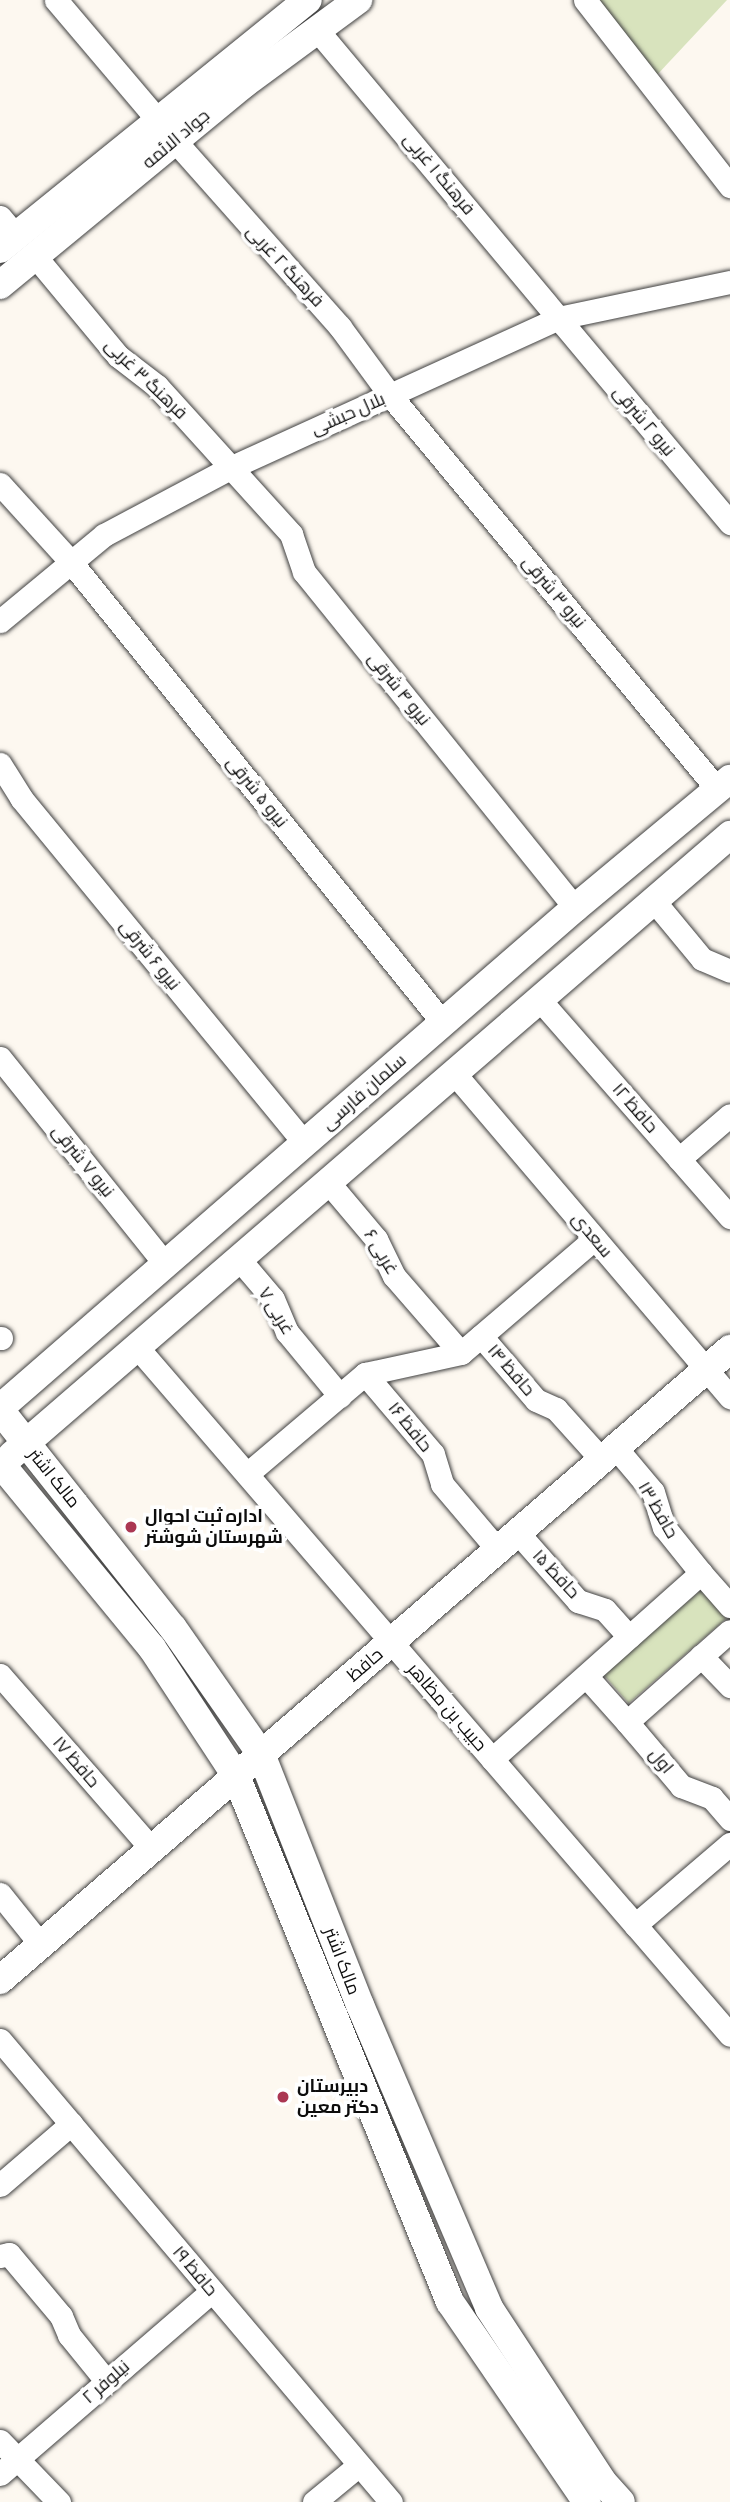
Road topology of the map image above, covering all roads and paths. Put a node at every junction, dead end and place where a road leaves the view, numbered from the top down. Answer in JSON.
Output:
{"nodes":[{"id":1,"x":55,"y":0,"type":"edge"},
{"id":2,"x":358,"y":0,"type":"edge"},
{"id":3,"x":585,"y":0,"type":"edge"},
{"id":4,"x":297,"y":3,"type":"edge"},
{"id":5,"x":318,"y":31,"type":"junction"},
{"id":6,"x":157,"y":119,"type":"junction"},
{"id":7,"x":175,"y":141,"type":"junction"},
{"id":8,"x":730,"y":186,"type":"edge"},
{"id":9,"x":13,"y":240,"type":"edge"},
{"id":10,"x":730,"y":282,"type":"edge"},
{"id":11,"x":0,"y":285,"type":"edge"},
{"id":12,"x":559,"y":318,"type":"junction"},
{"id":13,"x":390,"y":395,"type":"junction"},
{"id":14,"x":232,"y":467,"type":"junction"},
{"id":15,"x":0,"y":484,"type":"edge"},
{"id":16,"x":730,"y":523,"type":"edge"},
{"id":17,"x":71,"y":562,"type":"junction"},
{"id":18,"x":0,"y":621,"type":"edge"},
{"id":19,"x":0,"y":764,"type":"edge"},
{"id":20,"x":724,"y":784,"type":"edge"},
{"id":21,"x":730,"y":835,"type":"edge"},
{"id":22,"x":654,"y":901,"type":"junction"},
{"id":23,"x":575,"y":908,"type":"junction"},
{"id":24,"x":730,"y":971,"type":"edge"},
{"id":25,"x":539,"y":999,"type":"junction"},
{"id":26,"x":443,"y":1023,"type":"junction"},
{"id":27,"x":0,"y":1058,"type":"edge"},
{"id":28,"x":454,"y":1073,"type":"junction"},
{"id":29,"x":730,"y":1115,"type":"edge"},
{"id":30,"x":304,"y":1143,"type":"junction"},
{"id":31,"x":679,"y":1159,"type":"junction"},
{"id":32,"x":328,"y":1182,"type":"junction"},
{"id":33,"x":730,"y":1217,"type":"edge"},
{"id":34,"x":594,"y":1238,"type":"junction"},
{"id":35,"x":239,"y":1259,"type":"junction"},
{"id":36,"x":165,"y":1264,"type":"junction"},
{"id":37,"x":481,"y":1336,"type":"junction"},
{"id":38,"x":137,"y":1347,"type":"junction"},
{"id":39,"x":730,"y":1349,"type":"edge"},
{"id":40,"x":461,"y":1353,"type":"junction"},
{"id":41,"x":706,"y":1370,"type":"junction"},
{"id":42,"x":365,"y":1374,"type":"junction"},
{"id":43,"x":340,"y":1396,"type":"junction"},
{"id":44,"x":730,"y":1397,"type":"edge"},
{"id":45,"x":0,"y":1409,"type":"edge"},
{"id":46,"x":26,"y":1443,"type":"junction"},
{"id":47,"x":609,"y":1454,"type":"junction"},
{"id":48,"x":0,"y":1464,"type":"edge"},
{"id":49,"x":247,"y":1474,"type":"junction"},
{"id":50,"x":508,"y":1541,"type":"junction"},
{"id":51,"x":701,"y":1573,"type":"junction"},
{"id":52,"x":730,"y":1606,"type":"edge"},
{"id":53,"x":730,"y":1631,"type":"edge"},
{"id":54,"x":629,"y":1637,"type":"junction"},
{"id":55,"x":391,"y":1642,"type":"junction"},
{"id":56,"x":701,"y":1656,"type":"junction"},
{"id":57,"x":586,"y":1676,"type":"junction"},
{"id":58,"x":2,"y":1681,"type":"edge"},
{"id":59,"x":730,"y":1686,"type":"edge"},
{"id":60,"x":627,"y":1722,"type":"junction"},
{"id":61,"x":261,"y":1754,"type":"junction"},
{"id":62,"x":492,"y":1759,"type":"junction"},
{"id":63,"x":236,"y":1776,"type":"junction"},
{"id":64,"x":730,"y":1819,"type":"edge"},
{"id":65,"x":730,"y":1844,"type":"edge"},
{"id":66,"x":152,"y":1849,"type":"junction"},
{"id":67,"x":0,"y":1894,"type":"edge"},
{"id":68,"x":635,"y":1925,"type":"junction"},
{"id":69,"x":41,"y":1945,"type":"junction"},
{"id":70,"x":0,"y":1980,"type":"edge"},
{"id":71,"x":730,"y":2035,"type":"edge"},
{"id":72,"x":0,"y":2040,"type":"edge"},
{"id":73,"x":71,"y":2124,"type":"junction"},
{"id":74,"x":0,"y":2185,"type":"edge"},
{"id":75,"x":0,"y":2256,"type":"edge"},
{"id":76,"x":212,"y":2291,"type":"junction"},
{"id":77,"x":107,"y":2382,"type":"junction"},
{"id":78,"x":0,"y":2441,"type":"edge"},
{"id":79,"x":359,"y":2465,"type":"junction"},
{"id":80,"x":8,"y":2467,"type":"edge"},
{"id":81,"x":59,"y":2502,"type":"edge"},
{"id":82,"x":314,"y":2502,"type":"edge"},
{"id":83,"x":391,"y":2502,"type":"edge"},
{"id":84,"x":587,"y":2502,"type":"edge"},
{"id":85,"x":621,"y":2502,"type":"edge"}],
"edges":[{"from":1,"to":6,"type":"street"},
{"from":2,"to":5,"type":"street","name":"جواد الائمه"},
{"from":3,"to":8,"type":"street"},
{"from":4,"to":6,"type":"street","name":"جواد الائمه"},
{"from":5,"to":7,"type":"street","name":"جواد الائمه"},
{"from":5,"to":12,"type":"street","name":"فرهنگ ۱ غربی"},
{"from":6,"to":9,"type":"street","name":"جواد الائمه"},
{"from":7,"to":9,"type":"street","name":"جواد الائمه"},
{"from":7,"to":13,"type":"street","name":"فرهنگ ۲ غربی"},
{"from":9,"to":11,"type":"street","name":"جواد الائمه"},
{"from":9,"to":14,"type":"street","name":"فرهنگ ۳ غربی"},
{"from":10,"to":12,"type":"street","name":"بلال حبشی"},
{"from":12,"to":13,"type":"street","name":"بلال حبشی"},
{"from":12,"to":16,"type":"street","name":"نیرو ۲ شرقی"},
{"from":13,"to":14,"type":"street","name":"بلال حبشی"},
{"from":13,"to":20,"type":"street","name":"نیرو ۳ شرقی"},
{"from":14,"to":17,"type":"street","name":"بلال حبشی"},
{"from":14,"to":23,"type":"street","name":"نیرو ۴ شرقی"},
{"from":15,"to":17,"type":"street","name":"نیرو ۵ شرقی"},
{"from":17,"to":18,"type":"street","name":"بلال حبشی"},
{"from":17,"to":26,"type":"street","name":"نیرو ۵ شرقی"},
{"from":19,"to":30,"type":"street","name":"نیرو ۶ شرقی"},
{"from":20,"to":23,"type":"street","name":"سلمان فارسی"},
{"from":21,"to":22,"type":"street"},
{"from":22,"to":24,"type":"street"},
{"from":22,"to":25,"type":"street"},
{"from":23,"to":26,"type":"street","name":"سلمان فارسی"},
{"from":25,"to":28,"type":"street"},
{"from":25,"to":31,"type":"street","name":"حافظ ۱۲"},
{"from":26,"to":30,"type":"street","name":"سلمان فارسی"},
{"from":27,"to":36,"type":"street","name":"نیرو ۷ شرقی"},
{"from":28,"to":32,"type":"street"},
{"from":28,"to":34,"type":"street","name":"سعدی"},
{"from":29,"to":31,"type":"street"},
{"from":30,"to":36,"type":"street","name":"سلمان فارسی"},
{"from":31,"to":33,"type":"street","name":"حافظ ۱۲"},
{"from":32,"to":35,"type":"street"},
{"from":32,"to":40,"type":"street","name":"۶ غربی"},
{"from":34,"to":37,"type":"street"},
{"from":34,"to":41,"type":"street","name":"سعدی"},
{"from":35,"to":38,"type":"street"},
{"from":35,"to":43,"type":"street","name":"۷ غربی"},
{"from":36,"to":45,"type":"street","name":"سلمان فارسی"},
{"from":37,"to":40,"type":"street"},
{"from":37,"to":47,"type":"street","name":"حافظ ۱۴"},
{"from":38,"to":46,"type":"street"},
{"from":38,"to":49,"type":"street","name":"حبیب بن مظاهر"},
{"from":39,"to":41,"type":"street","name":"حافظ"},
{"from":40,"to":42,"type":"street"},
{"from":41,"to":44,"type":"street","name":"سعدی"},
{"from":41,"to":47,"type":"street","name":"حافظ"},
{"from":42,"to":43,"type":"street"},
{"from":42,"to":50,"type":"street","name":"حافظ ۱۶"},
{"from":43,"to":49,"type":"street"},
{"from":45,"to":46,"type":"street","name":"مالک اشتر"},
{"from":46,"to":48,"type":"street"},
{"from":46,"to":61,"type":"street","name":"مالک اشتر"},
{"from":47,"to":50,"type":"street","name":"حافظ"},
{"from":47,"to":51,"type":"street","name":"حافظ ۱۳"},
{"from":48,"to":63,"type":"street","name":"مالک اشتر"},
{"from":49,"to":55,"type":"street","name":"حبیب بن مظاهر"},
{"from":50,"to":54,"type":"street","name":"حافظ ۱۵"},
{"from":50,"to":55,"type":"street","name":"حافظ"},
{"from":51,"to":52,"type":"street","name":"حافظ ۱۳"},
{"from":51,"to":54,"type":"street"},
{"from":53,"to":56,"type":"street"},
{"from":54,"to":57,"type":"street"},
{"from":55,"to":61,"type":"street","name":"حافظ"},
{"from":55,"to":62,"type":"street","name":"حبیب بن مظاهر"},
{"from":56,"to":59,"type":"street"},
{"from":56,"to":60,"type":"street"},
{"from":57,"to":60,"type":"street","name":"اول"},
{"from":57,"to":62,"type":"street"},
{"from":58,"to":66,"type":"street","name":"حافظ ۱۷"},
{"from":60,"to":64,"type":"street","name":"اول"},
{"from":61,"to":63,"type":"street","name":"حافظ"},
{"from":61,"to":85,"type":"street","name":"مالک اشتر"},
{"from":62,"to":68,"type":"street","name":"حبیب بن مظاهر"},
{"from":63,"to":66,"type":"street","name":"حافظ"},
{"from":63,"to":84,"type":"street","name":"مالک اشتر"},
{"from":65,"to":68,"type":"street"},
{"from":66,"to":69,"type":"street","name":"حافظ"},
{"from":67,"to":69,"type":"street"},
{"from":68,"to":71,"type":"street","name":"حبیب بن مظاهر"},
{"from":69,"to":70,"type":"street","name":"حافظ"},
{"from":72,"to":73,"type":"street","name":"حافظ ۱۹"},
{"from":73,"to":74,"type":"street"},
{"from":73,"to":76,"type":"street","name":"حافظ ۱۹"},
{"from":75,"to":77,"type":"street"},
{"from":76,"to":77,"type":"street","name":"نیلوفر ۲"},
{"from":76,"to":79,"type":"street","name":"حافظ ۱۹"},
{"from":77,"to":80,"type":"street","name":"نیلوفر ۲"},
{"from":78,"to":80,"type":"street"},
{"from":79,"to":82,"type":"street"},
{"from":79,"to":83,"type":"street","name":"حافظ ۱۹"},
{"from":80,"to":81,"type":"street"}]}
